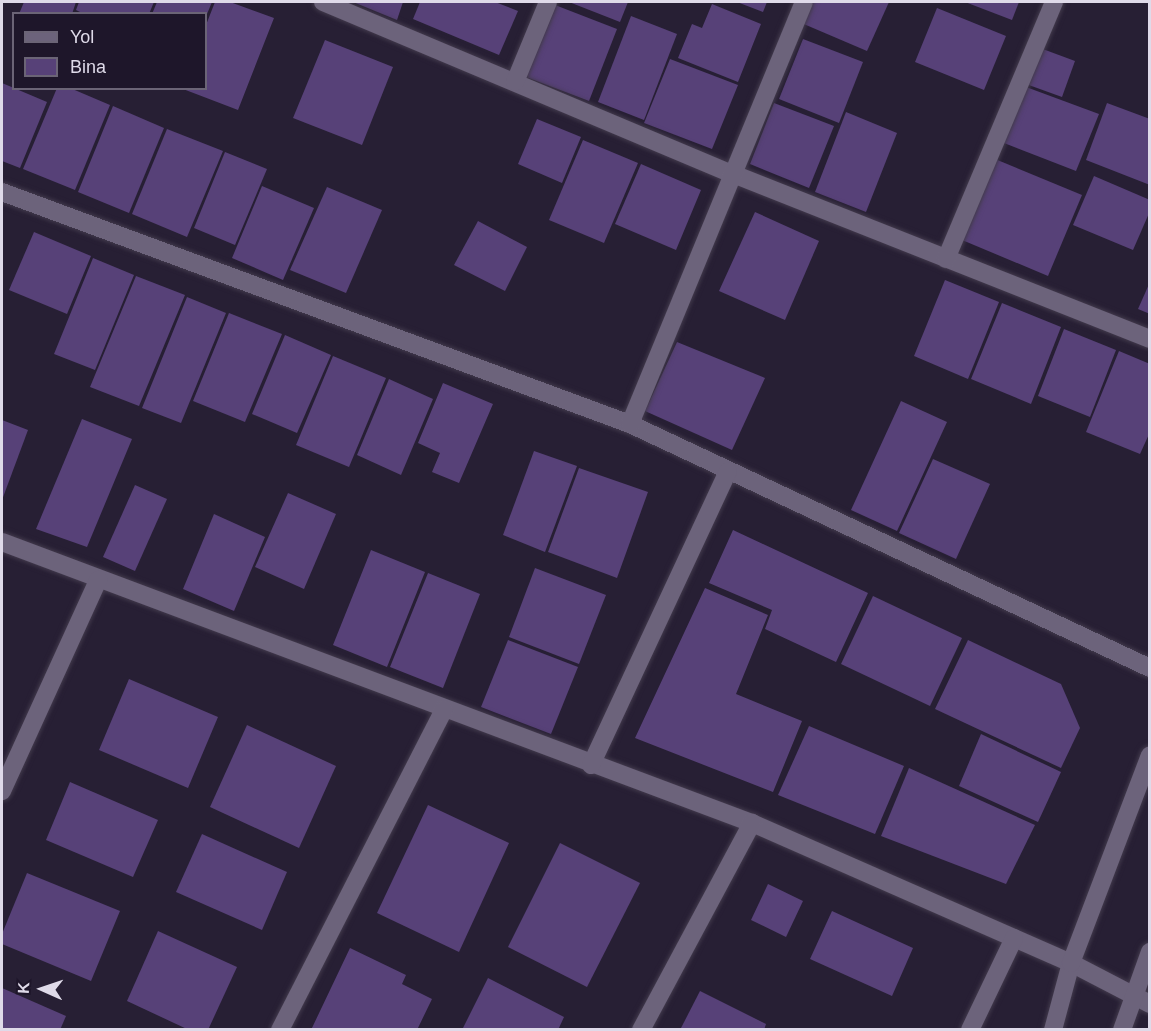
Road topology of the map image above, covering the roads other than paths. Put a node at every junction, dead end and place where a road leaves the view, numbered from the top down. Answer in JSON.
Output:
{"nodes":[{"id":1,"x":323,"y":2,"type":"edge"},
{"id":2,"x":548,"y":2,"type":"edge"},
{"id":3,"x":804,"y":2,"type":"edge"},
{"id":4,"x":1054,"y":2,"type":"edge"},
{"id":5,"x":515,"y":82,"type":"junction"},
{"id":6,"x":733,"y":174,"type":"junction"},
{"id":7,"x":2,"y":192,"type":"edge"},
{"id":8,"x":946,"y":259,"type":"junction"},
{"id":9,"x":1149,"y":339,"type":"edge"},
{"id":10,"x":630,"y":424,"type":"junction"},
{"id":11,"x":728,"y":471,"type":"junction"},
{"id":12,"x":2,"y":542,"type":"edge"},
{"id":13,"x":98,"y":580,"type":"junction"},
{"id":14,"x":1149,"y":668,"type":"edge"},
{"id":15,"x":444,"y":709,"type":"junction"},
{"id":16,"x":1149,"y":755,"type":"edge"},
{"id":17,"x":591,"y":765,"type":"junction"},
{"id":18,"x":2,"y":791,"type":"edge"},
{"id":19,"x":752,"y":823,"type":"junction"},
{"id":20,"x":1014,"y":938,"type":"junction"},
{"id":21,"x":1149,"y":952,"type":"edge"},
{"id":22,"x":1071,"y":963,"type":"junction"},
{"id":23,"x":1141,"y":1000,"type":"edge"},
{"id":24,"x":280,"y":1029,"type":"edge"},
{"id":25,"x":641,"y":1029,"type":"edge"},
{"id":26,"x":970,"y":1029,"type":"edge"},
{"id":27,"x":1053,"y":1029,"type":"edge"},
{"id":28,"x":1122,"y":1029,"type":"edge"}],
"edges":[{"from":1,"to":5,"type":"street"},
{"from":2,"to":5,"type":"street"},
{"from":3,"to":6,"type":"street"},
{"from":4,"to":8,"type":"street"},
{"from":5,"to":6,"type":"street"},
{"from":6,"to":8,"type":"street"},
{"from":6,"to":10,"type":"street"},
{"from":7,"to":10,"type":"street"},
{"from":8,"to":9,"type":"street"},
{"from":10,"to":11,"type":"street"},
{"from":11,"to":14,"type":"street"},
{"from":11,"to":17,"type":"street"},
{"from":12,"to":13,"type":"street"},
{"from":13,"to":15,"type":"street"},
{"from":13,"to":18,"type":"street"},
{"from":15,"to":17,"type":"street"},
{"from":15,"to":24,"type":"street"},
{"from":16,"to":22,"type":"street"},
{"from":17,"to":19,"type":"street"},
{"from":19,"to":20,"type":"street"},
{"from":19,"to":25,"type":"street"},
{"from":20,"to":22,"type":"street"},
{"from":20,"to":26,"type":"street"},
{"from":21,"to":23,"type":"street"},
{"from":22,"to":23,"type":"street"},
{"from":22,"to":27,"type":"street"},
{"from":23,"to":28,"type":"street"}]}
